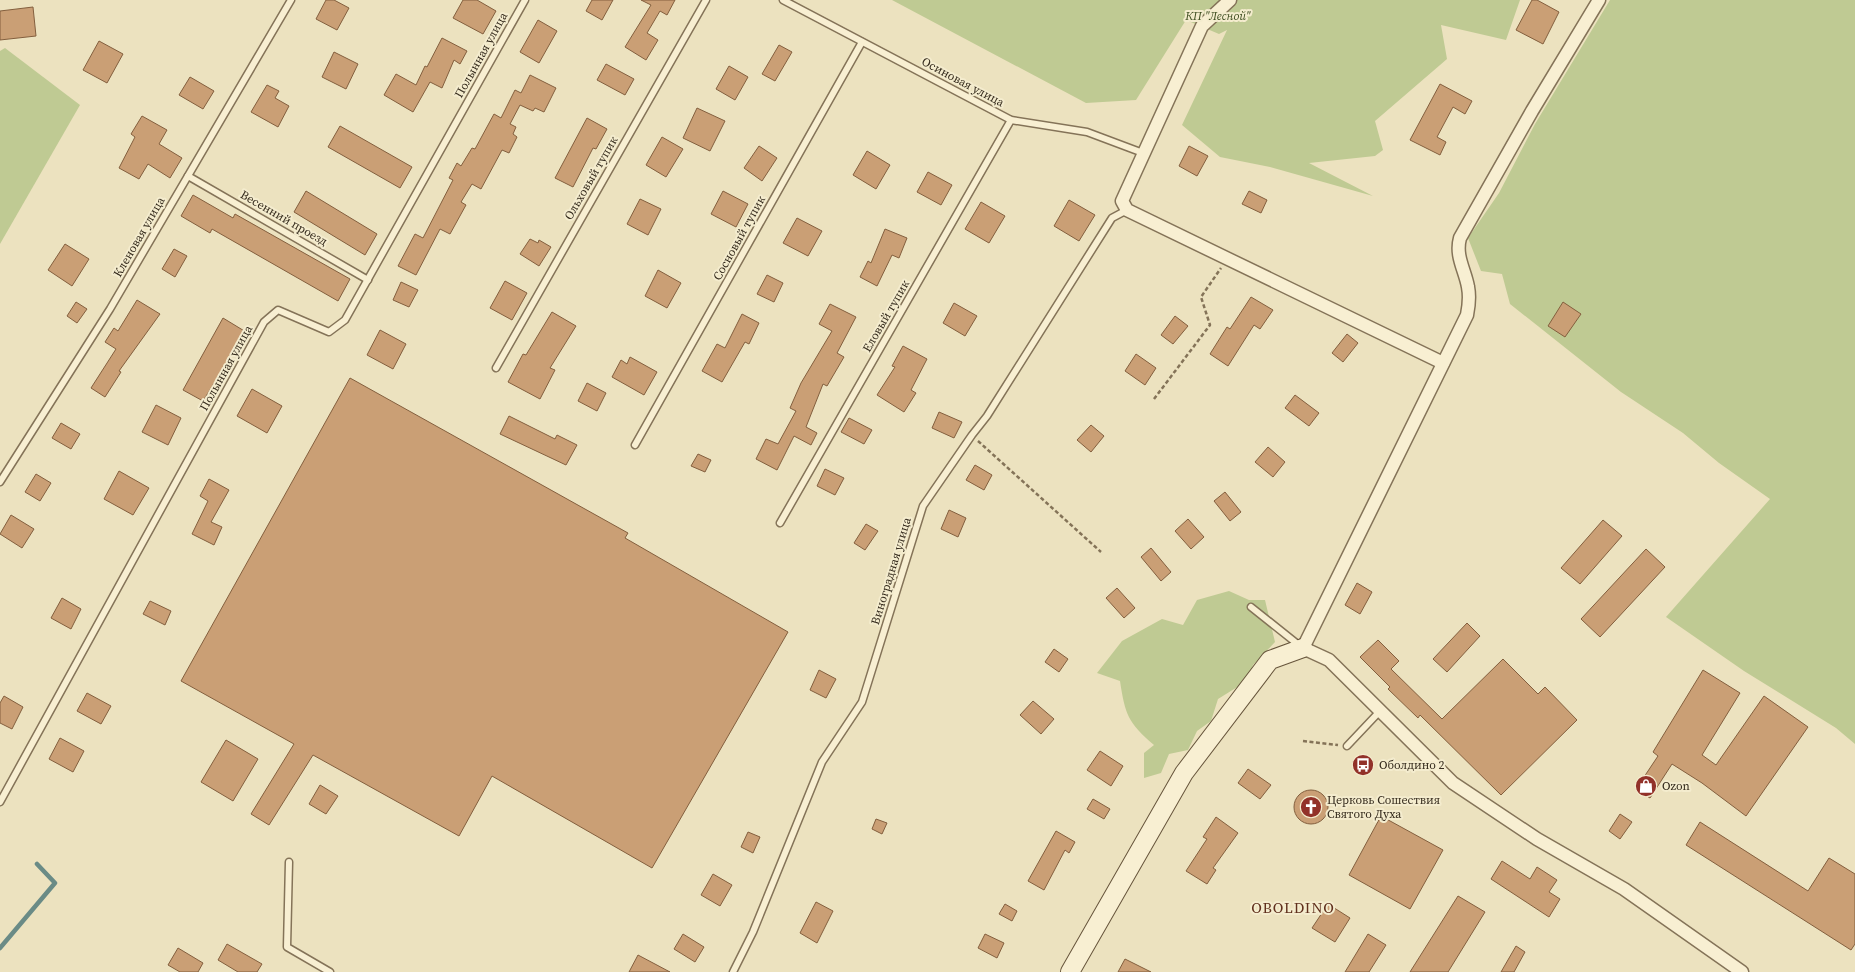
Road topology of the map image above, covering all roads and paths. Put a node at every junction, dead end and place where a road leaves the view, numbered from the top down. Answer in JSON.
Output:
{"nodes":[{"id":1,"x":291,"y":0,"type":"edge"},
{"id":2,"x":525,"y":0,"type":"edge"},
{"id":3,"x":706,"y":0,"type":"edge"},
{"id":4,"x":783,"y":0,"type":"edge"},
{"id":5,"x":1230,"y":0,"type":"edge"},
{"id":6,"x":1599,"y":0,"type":"edge"},
{"id":7,"x":862,"y":42,"type":"junction"},
{"id":8,"x":1011,"y":120,"type":"junction"},
{"id":9,"x":1143,"y":153,"type":"junction"},
{"id":10,"x":188,"y":176,"type":"junction"},
{"id":11,"x":1127,"y":210,"type":"junction"},
{"id":12,"x":1228,"y":259,"type":"junction"},
{"id":13,"x":368,"y":280,"type":"junction"},
{"id":14,"x":1443,"y":363,"type":"junction"},
{"id":15,"x":496,"y":368,"type":"dead end"},
{"id":16,"x":1154,"y":399,"type":"dead end"},
{"id":17,"x":972,"y":435,"type":"junction"},
{"id":18,"x":635,"y":445,"type":"dead end"},
{"id":19,"x":0,"y":482,"type":"edge"},
{"id":20,"x":780,"y":523,"type":"dead end"},
{"id":21,"x":1101,"y":552,"type":"dead end"},
{"id":22,"x":1250,"y":607,"type":"dead end"},
{"id":23,"x":1303,"y":648,"type":"junction"},
{"id":24,"x":1381,"y":710,"type":"junction"},
{"id":25,"x":1303,"y":740,"type":"dead end"},
{"id":26,"x":1347,"y":746,"type":"joint"},
{"id":27,"x":0,"y":802,"type":"edge"},
{"id":28,"x":289,"y":862,"type":"dead end"},
{"id":29,"x":330,"y":972,"type":"edge"},
{"id":30,"x":733,"y":972,"type":"edge"},
{"id":31,"x":1070,"y":972,"type":"edge"},
{"id":32,"x":1742,"y":972,"type":"edge"}],
"edges":[{"from":1,"to":10,"type":"lane","name":"Кленовая улица"},
{"from":2,"to":13,"type":"lane","name":"Полынная улица"},
{"from":3,"to":15,"type":"lane","name":"Ольховый тупик"},
{"from":4,"to":7,"type":"lane","name":"Осиновая улица"},
{"from":5,"to":9,"type":"street"},
{"from":6,"to":14,"type":"street"},
{"from":7,"to":8,"type":"lane","name":"Осиновая улица"},
{"from":7,"to":18,"type":"lane","name":"Сосновый тупик"},
{"from":8,"to":9,"type":"lane","name":"Осиновая улица"},
{"from":8,"to":20,"type":"lane","name":"Еловый тупик"},
{"from":9,"to":11,"type":"street"},
{"from":10,"to":13,"type":"lane","name":"Весенний проезд"},
{"from":10,"to":19,"type":"lane","name":"Кленовая улица"},
{"from":11,"to":12,"type":"street"},
{"from":11,"to":17,"type":"lane","name":"Виноградная улица"},
{"from":12,"to":14,"type":"street"},
{"from":12,"to":16,"type":"path"},
{"from":13,"to":27,"type":"lane","name":"Полынная улица"},
{"from":14,"to":23,"type":"street"},
{"from":17,"to":21,"type":"path"},
{"from":17,"to":30,"type":"lane","name":"Виноградная улица"},
{"from":22,"to":23,"type":"lane"},
{"from":23,"to":24,"type":"street"},
{"from":23,"to":31,"type":"street"},
{"from":24,"to":26,"type":"lane"},
{"from":24,"to":32,"type":"street"},
{"from":25,"to":26,"type":"path"},
{"from":28,"to":29,"type":"lane"}]}
